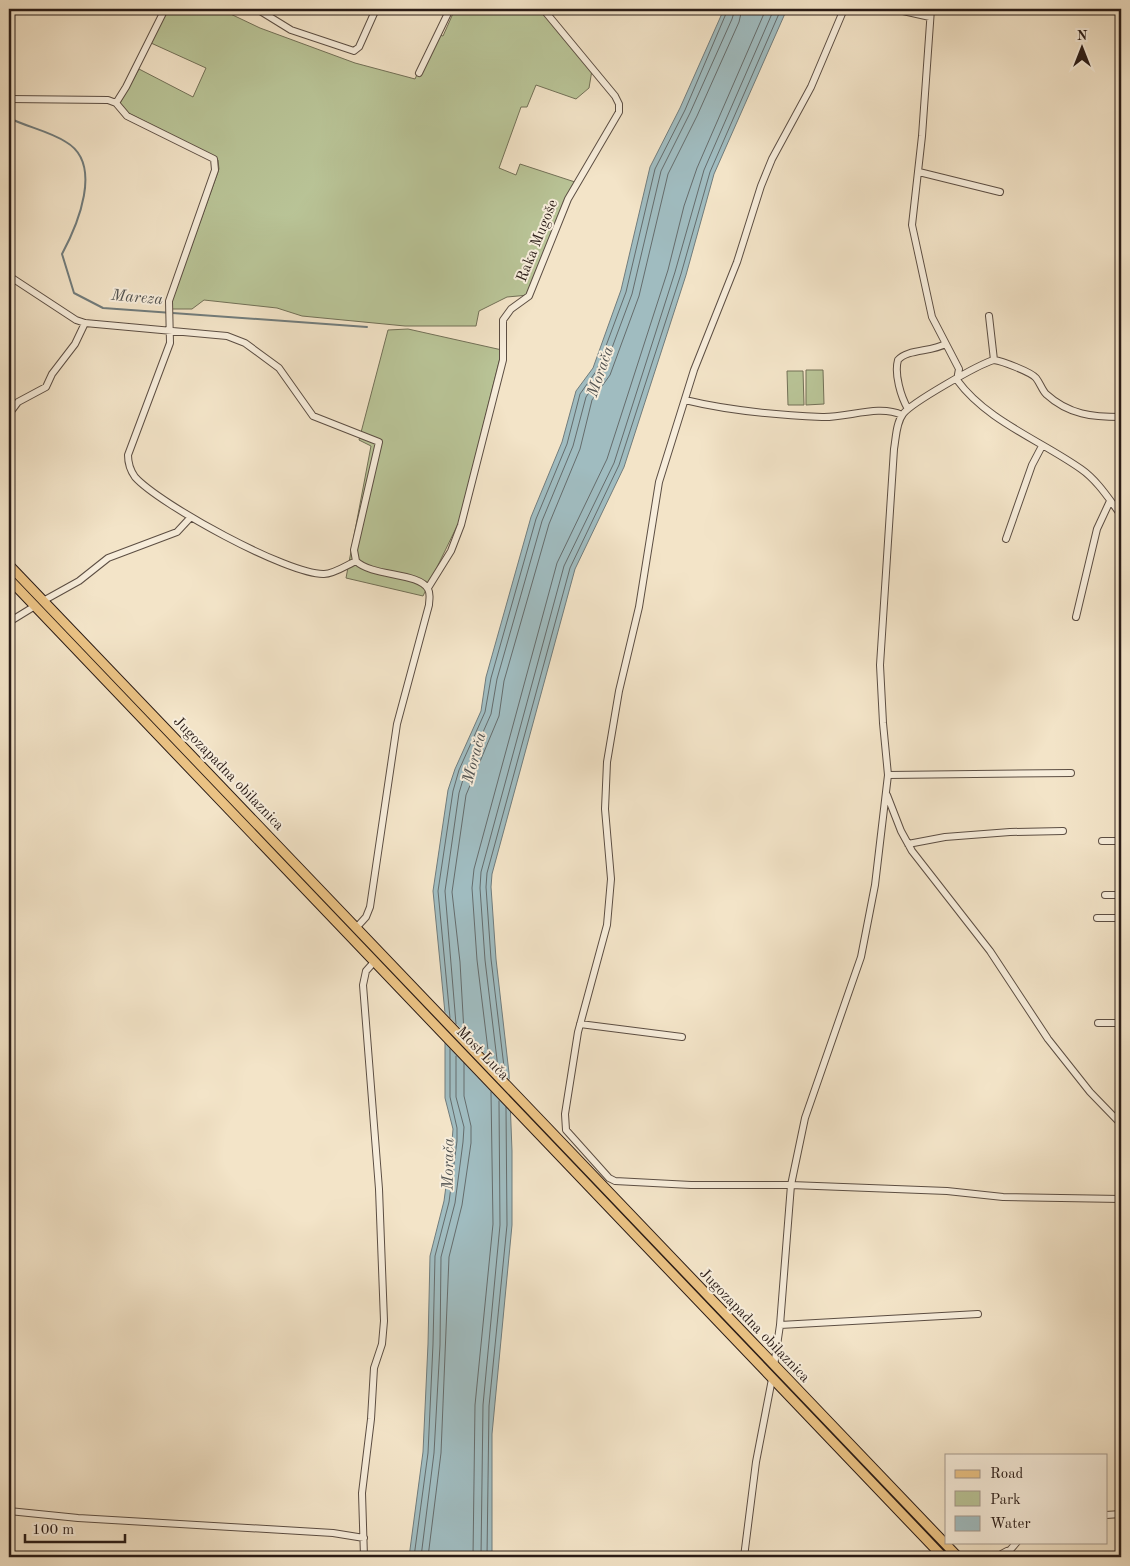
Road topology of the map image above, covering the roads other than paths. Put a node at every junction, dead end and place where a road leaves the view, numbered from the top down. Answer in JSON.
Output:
{"nodes":[{"id":1,"x":165,"y":9,"type":"edge"},
{"id":2,"x":258,"y":9,"type":"edge"},
{"id":3,"x":376,"y":9,"type":"edge"},
{"id":4,"x":450,"y":9,"type":"edge"},
{"id":5,"x":543,"y":9,"type":"edge"},
{"id":6,"x":844,"y":9,"type":"edge"},
{"id":7,"x":894,"y":9,"type":"edge"},
{"id":8,"x":932,"y":9,"type":"edge"},
{"id":9,"x":930,"y":17,"type":"junction"},
{"id":10,"x":419,"y":73,"type":"dead end"},
{"id":11,"x":9,"y":99,"type":"edge"},
{"id":12,"x":116,"y":103,"type":"junction"},
{"id":13,"x":919,"y":172,"type":"junction"},
{"id":14,"x":1000,"y":192,"type":"dead end"},
{"id":15,"x":9,"y":276,"type":"edge"},
{"id":16,"x":989,"y":316,"type":"dead end"},
{"id":17,"x":85,"y":323,"type":"junction"},
{"id":18,"x":169,"y":332,"type":"junction"},
{"id":19,"x":945,"y":344,"type":"junction"},
{"id":20,"x":994,"y":360,"type":"junction"},
{"id":21,"x":957,"y":380,"type":"junction"},
{"id":22,"x":685,"y":400,"type":"junction"},
{"id":23,"x":908,"y":409,"type":"junction"},
{"id":24,"x":9,"y":414,"type":"edge"},
{"id":25,"x":902,"y":415,"type":"junction"},
{"id":26,"x":1121,"y":417,"type":"edge"},
{"id":27,"x":1042,"y":446,"type":"junction"},
{"id":28,"x":1110,"y":501,"type":"junction"},
{"id":29,"x":1121,"y":501,"type":"edge"},
{"id":30,"x":1116,"y":508,"type":"junction"},
{"id":31,"x":1121,"y":515,"type":"edge"},
{"id":32,"x":190,"y":518,"type":"junction"},
{"id":33,"x":1006,"y":539,"type":"dead end"},
{"id":34,"x":356,"y":561,"type":"junction"},
{"id":35,"x":9,"y":565,"type":"edge"},
{"id":36,"x":9,"y":579,"type":"edge"},
{"id":37,"x":428,"y":588,"type":"junction"},
{"id":38,"x":39,"y":603,"type":"junction"},
{"id":39,"x":1076,"y":617,"type":"dead end"},
{"id":40,"x":9,"y":622,"type":"edge"},
{"id":41,"x":1071,"y":773,"type":"dead end"},
{"id":42,"x":888,"y":775,"type":"junction"},
{"id":43,"x":887,"y":794,"type":"junction"},
{"id":44,"x":1064,"y":831,"type":"dead end"},
{"id":45,"x":1102,"y":841,"type":"dead end"},
{"id":46,"x":1121,"y":841,"type":"edge"},
{"id":47,"x":908,"y":844,"type":"junction"},
{"id":48,"x":1105,"y":895,"type":"dead end"},
{"id":49,"x":1121,"y":895,"type":"edge"},
{"id":50,"x":1097,"y":918,"type":"dead end"},
{"id":51,"x":1121,"y":918,"type":"edge"},
{"id":52,"x":356,"y":928,"type":"junction"},
{"id":53,"x":374,"y":962,"type":"junction"},
{"id":54,"x":426,"y":1002,"type":"joint"},
{"id":55,"x":419,"y":1008,"type":"joint"},
{"id":56,"x":1098,"y":1023,"type":"dead end"},
{"id":57,"x":1121,"y":1023,"type":"edge"},
{"id":58,"x":580,"y":1024,"type":"junction"},
{"id":59,"x":682,"y":1037,"type":"dead end"},
{"id":60,"x":528,"y":1115,"type":"junction"},
{"id":61,"x":1121,"y":1124,"type":"edge"},
{"id":62,"x":791,"y":1185,"type":"junction"},
{"id":63,"x":1121,"y":1199,"type":"edge"},
{"id":64,"x":978,"y":1314,"type":"dead end"},
{"id":65,"x":780,"y":1325,"type":"junction"},
{"id":66,"x":774,"y":1367,"type":"junction"},
{"id":67,"x":772,"y":1379,"type":"junction"},
{"id":68,"x":9,"y":1511,"type":"edge"},
{"id":69,"x":1121,"y":1514,"type":"edge"},
{"id":70,"x":1108,"y":1515,"type":"edge"},
{"id":71,"x":364,"y":1538,"type":"junction"},
{"id":72,"x":945,"y":1544,"type":"edge"},
{"id":73,"x":945,"y":1544,"type":"edge"},
{"id":74,"x":1015,"y":1544,"type":"edge"},
{"id":75,"x":1008,"y":1551,"type":"junction"},
{"id":76,"x":364,"y":1557,"type":"edge"},
{"id":77,"x":744,"y":1557,"type":"edge"},
{"id":78,"x":943,"y":1557,"type":"edge"},
{"id":79,"x":958,"y":1557,"type":"edge"},
{"id":80,"x":996,"y":1557,"type":"edge"},
{"id":81,"x":1004,"y":1557,"type":"edge"}],
"edges":[{"from":1,"to":12,"type":"street"},
{"from":2,"to":3,"type":"street"},
{"from":4,"to":10,"type":"street"},
{"from":5,"to":37,"type":"street","name":"Raka Mugoše"},
{"from":6,"to":22,"type":"street"},
{"from":7,"to":9,"type":"street"},
{"from":8,"to":9,"type":"street"},
{"from":9,"to":13,"type":"street"},
{"from":11,"to":12,"type":"street"},
{"from":12,"to":18,"type":"street"},
{"from":13,"to":14,"type":"street"},
{"from":13,"to":19,"type":"street"},
{"from":15,"to":17,"type":"street"},
{"from":16,"to":20,"type":"street"},
{"from":17,"to":18,"type":"street"},
{"from":17,"to":24,"type":"street"},
{"from":18,"to":32,"type":"street"},
{"from":18,"to":34,"type":"street"},
{"from":19,"to":21,"type":"street"},
{"from":19,"to":23,"type":"street"},
{"from":20,"to":21,"type":"street"},
{"from":20,"to":26,"type":"street"},
{"from":21,"to":23,"type":"street"},
{"from":21,"to":27,"type":"street"},
{"from":22,"to":25,"type":"street"},
{"from":22,"to":58,"type":"street"},
{"from":23,"to":25,"type":"street"},
{"from":25,"to":42,"type":"street"},
{"from":27,"to":28,"type":"street"},
{"from":27,"to":33,"type":"street"},
{"from":28,"to":30,"type":"street"},
{"from":28,"to":39,"type":"street"},
{"from":29,"to":30,"type":"street"},
{"from":30,"to":31,"type":"street"},
{"from":32,"to":34,"type":"street"},
{"from":32,"to":38,"type":"street"},
{"from":34,"to":37,"type":"street"},
{"from":35,"to":38,"type":"main road","name":"Jugozapadna obilaznica"},
{"from":36,"to":38,"type":"main road","name":"Jugozapadna obilaznica"},
{"from":37,"to":52,"type":"street"},
{"from":38,"to":40,"type":"street"},
{"from":38,"to":52,"type":"main road","name":"Jugozapadna obilaznica"},
{"from":38,"to":53,"type":"main road","name":"Jugozapadna obilaznica"},
{"from":41,"to":42,"type":"street"},
{"from":42,"to":43,"type":"street"},
{"from":43,"to":47,"type":"street"},
{"from":43,"to":62,"type":"street"},
{"from":44,"to":47,"type":"street"},
{"from":45,"to":46,"type":"street"},
{"from":47,"to":61,"type":"street"},
{"from":48,"to":49,"type":"street"},
{"from":50,"to":51,"type":"street"},
{"from":52,"to":54,"type":"main road","name":"Jugozapadna obilaznica"},
{"from":53,"to":55,"type":"main road","name":"Jugozapadna obilaznica"},
{"from":53,"to":71,"type":"street"},
{"from":54,"to":60,"type":"main road","name":"Most Luča"},
{"from":55,"to":60,"type":"main road","name":"Most Luča"},
{"from":56,"to":57,"type":"street"},
{"from":58,"to":59,"type":"street"},
{"from":58,"to":62,"type":"street"},
{"from":60,"to":66,"type":"main road","name":"Jugozapadna obilaznica"},
{"from":60,"to":67,"type":"main road","name":"Jugozapadna obilaznica"},
{"from":62,"to":63,"type":"street"},
{"from":62,"to":65,"type":"street"},
{"from":64,"to":65,"type":"street"},
{"from":65,"to":66,"type":"street"},
{"from":66,"to":73,"type":"main road","name":"Jugozapadna obilaznica"},
{"from":67,"to":77,"type":"street"},
{"from":67,"to":78,"type":"main road","name":"Jugozapadna obilaznica"},
{"from":68,"to":71,"type":"street"},
{"from":69,"to":70,"type":"street"},
{"from":71,"to":76,"type":"street"},
{"from":72,"to":79,"type":"main road","name":"Jugozapadna obilaznica"},
{"from":74,"to":75,"type":"street"},
{"from":75,"to":80,"type":"street"},
{"from":75,"to":81,"type":"street"}]}
